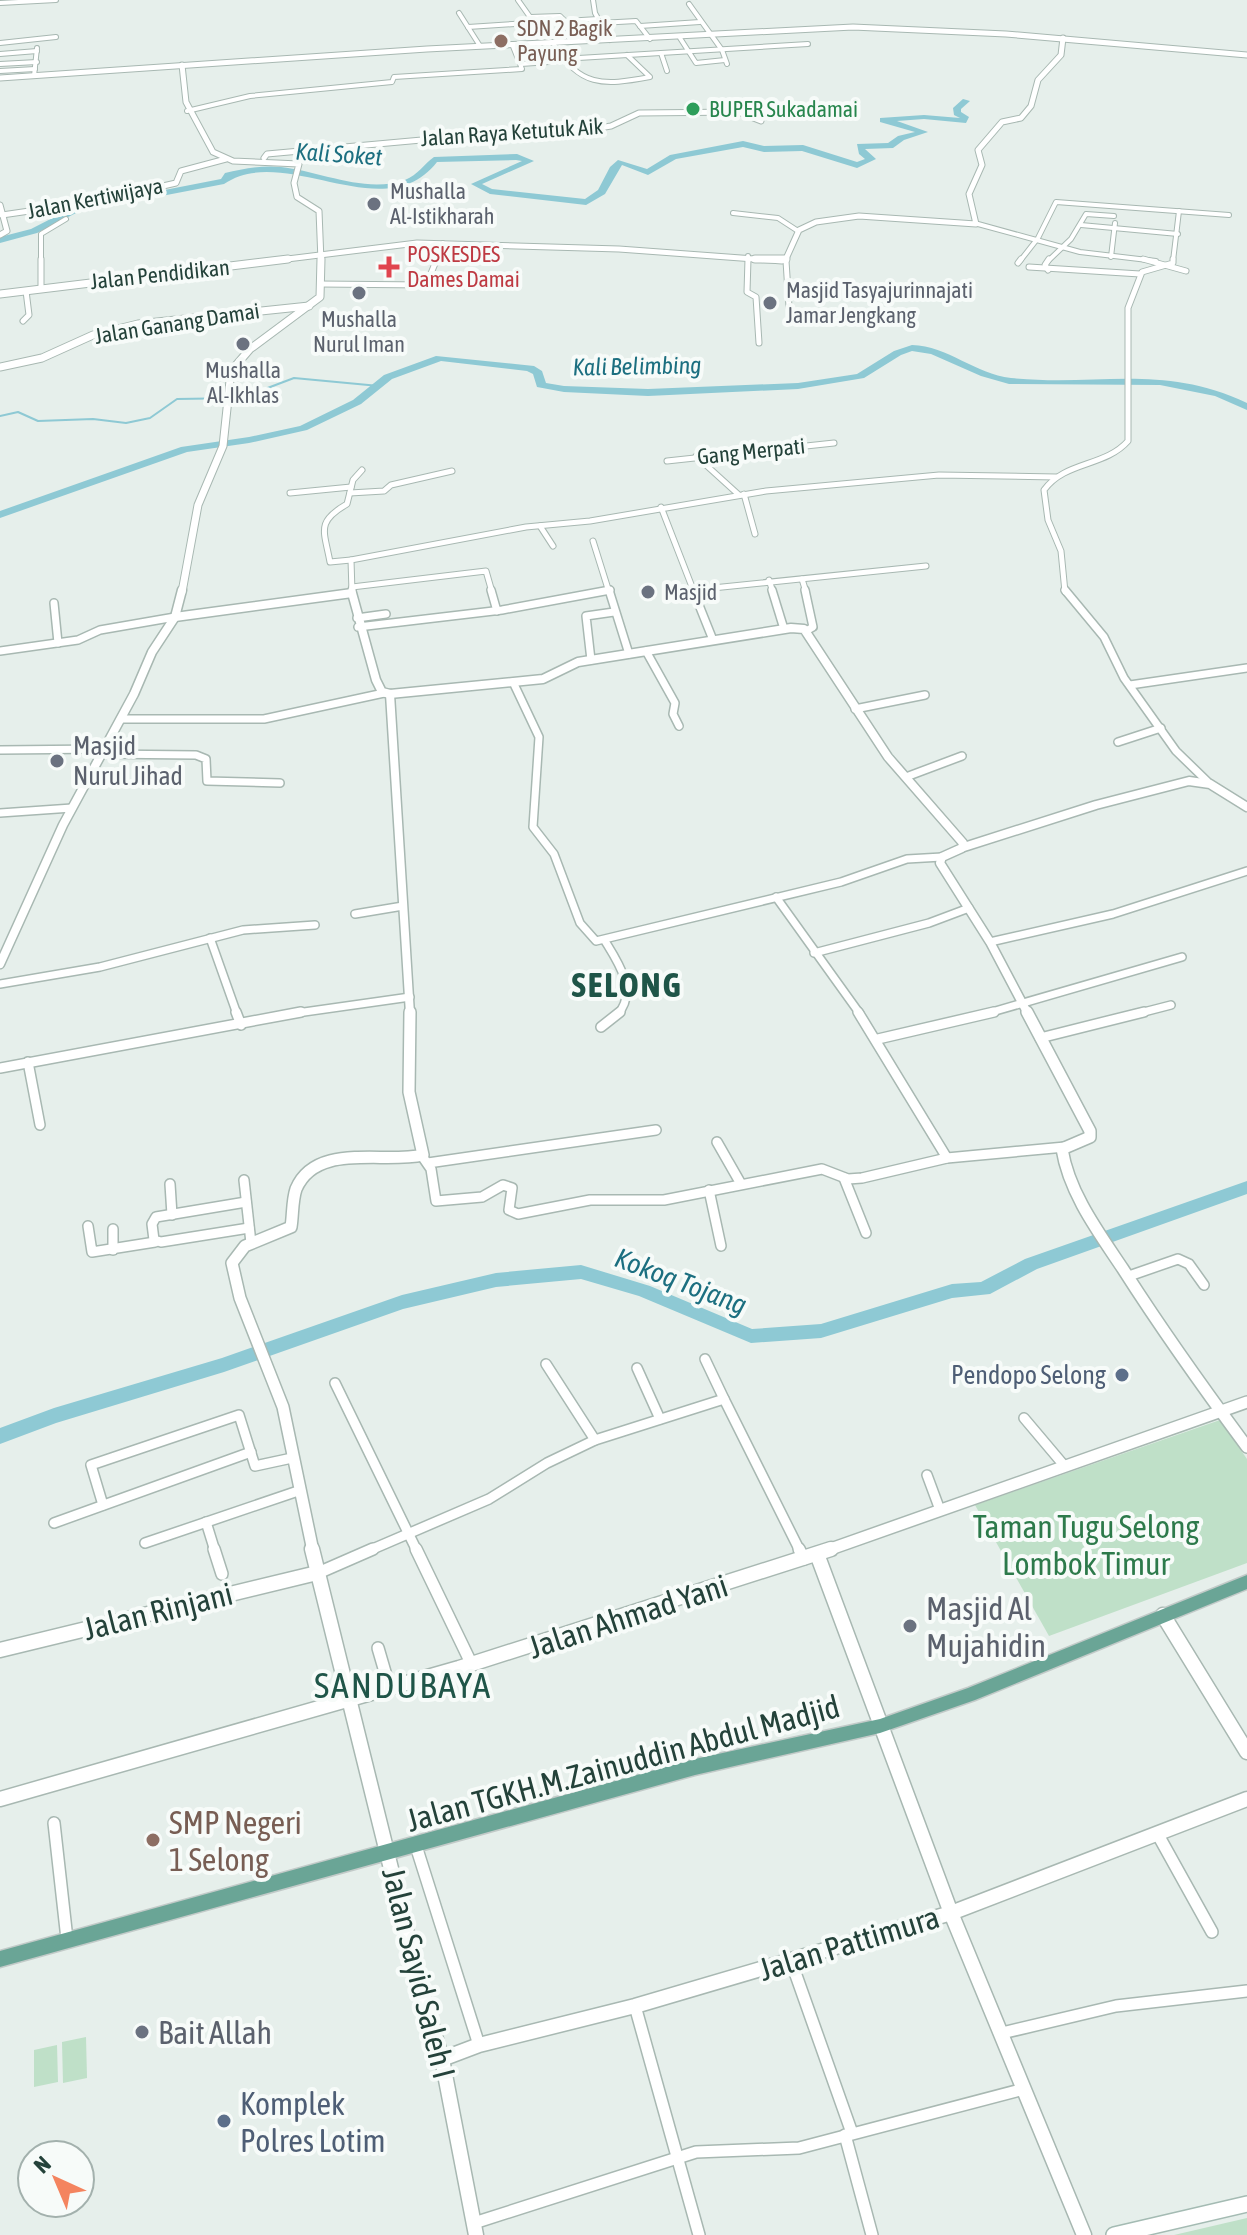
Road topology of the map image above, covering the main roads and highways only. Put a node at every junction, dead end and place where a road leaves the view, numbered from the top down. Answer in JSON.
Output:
{"nodes":[{"id":1,"x":1247,"y":1582,"type":"edge"},
{"id":2,"x":0,"y":1959,"type":"edge"},
{"id":3,"x":1247,"y":2204,"type":"edge"},
{"id":4,"x":1114,"y":2235,"type":"edge"}],
"edges":[{"from":1,"to":2,"type":"main road","name":"Jalan TGKH.M.Zainuddin Abdul Madjid"},
{"from":3,"to":4,"type":"main road"}]}
